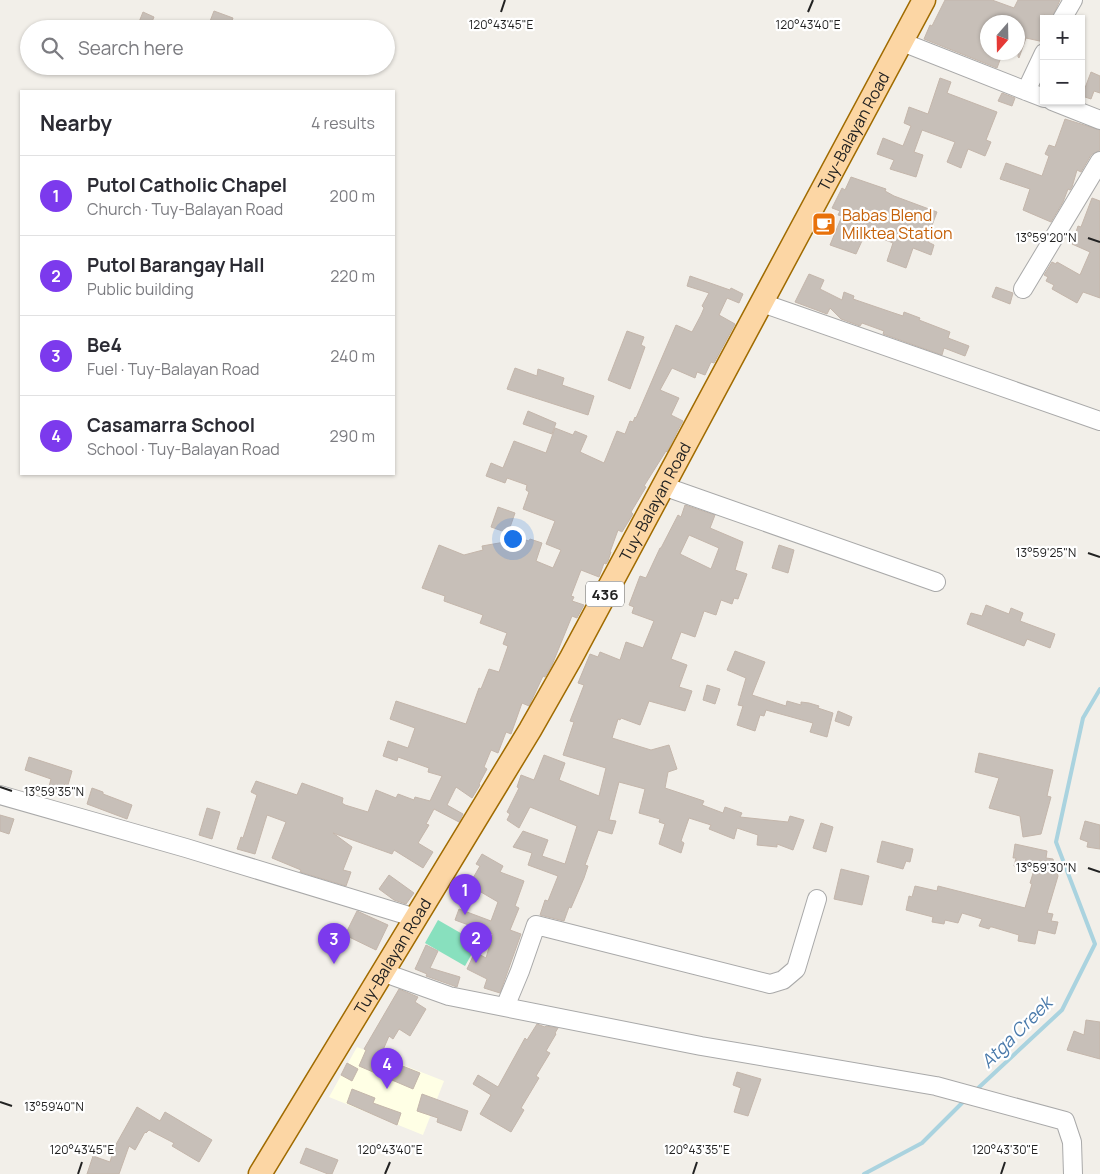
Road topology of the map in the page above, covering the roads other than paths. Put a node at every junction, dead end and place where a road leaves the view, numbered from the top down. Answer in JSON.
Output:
{"nodes":[{"id":1,"x":924,"y":0,"type":"edge"},
{"id":2,"x":1073,"y":0,"type":"edge"},
{"id":3,"x":1064,"y":15,"type":"edge"},
{"id":4,"x":902,"y":42,"type":"junction"},
{"id":5,"x":1040,"y":60,"type":"edge"},
{"id":6,"x":1026,"y":91,"type":"junction"},
{"id":7,"x":1040,"y":96,"type":"edge"},
{"id":8,"x":1062,"y":105,"type":"edge"},
{"id":9,"x":1100,"y":120,"type":"edge"},
{"id":10,"x":1100,"y":161,"type":"edge"},
{"id":11,"x":1023,"y":289,"type":"dead end"},
{"id":12,"x":762,"y":303,"type":"junction"},
{"id":13,"x":1100,"y":421,"type":"edge"},
{"id":14,"x":663,"y":486,"type":"junction"},
{"id":15,"x":936,"y":582,"type":"dead end"},
{"id":16,"x":0,"y":795,"type":"edge"},
{"id":17,"x":816,"y":899,"type":"dead end"},
{"id":18,"x":416,"y":918,"type":"junction"},
{"id":19,"x":382,"y":972,"type":"junction"},
{"id":20,"x":505,"y":1007,"type":"junction"},
{"id":21,"x":260,"y":1174,"type":"edge"},
{"id":22,"x":1073,"y":1174,"type":"edge"}],
"edges":[{"from":1,"to":4,"type":"main road","name":"Tuy-Balayan Road","number":"436"},
{"from":2,"to":3,"type":"street"},
{"from":4,"to":6,"type":"street"},
{"from":4,"to":12,"type":"main road","name":"Tuy-Balayan Road","number":"436"},
{"from":5,"to":6,"type":"street"},
{"from":6,"to":7,"type":"street"},
{"from":8,"to":9,"type":"street"},
{"from":10,"to":11,"type":"street"},
{"from":12,"to":13,"type":"street"},
{"from":12,"to":14,"type":"main road","name":"Tuy-Balayan Road","number":"436"},
{"from":14,"to":15,"type":"street"},
{"from":14,"to":18,"type":"main road","name":"Tuy-Balayan Road","number":"436"},
{"from":16,"to":18,"type":"street"},
{"from":17,"to":20,"type":"street"},
{"from":18,"to":19,"type":"main road","name":"Tuy-Balayan Road","number":"436"},
{"from":19,"to":20,"type":"street"},
{"from":19,"to":21,"type":"main road","name":"Tuy-Balayan Road","number":"436"},
{"from":20,"to":22,"type":"street"}]}
